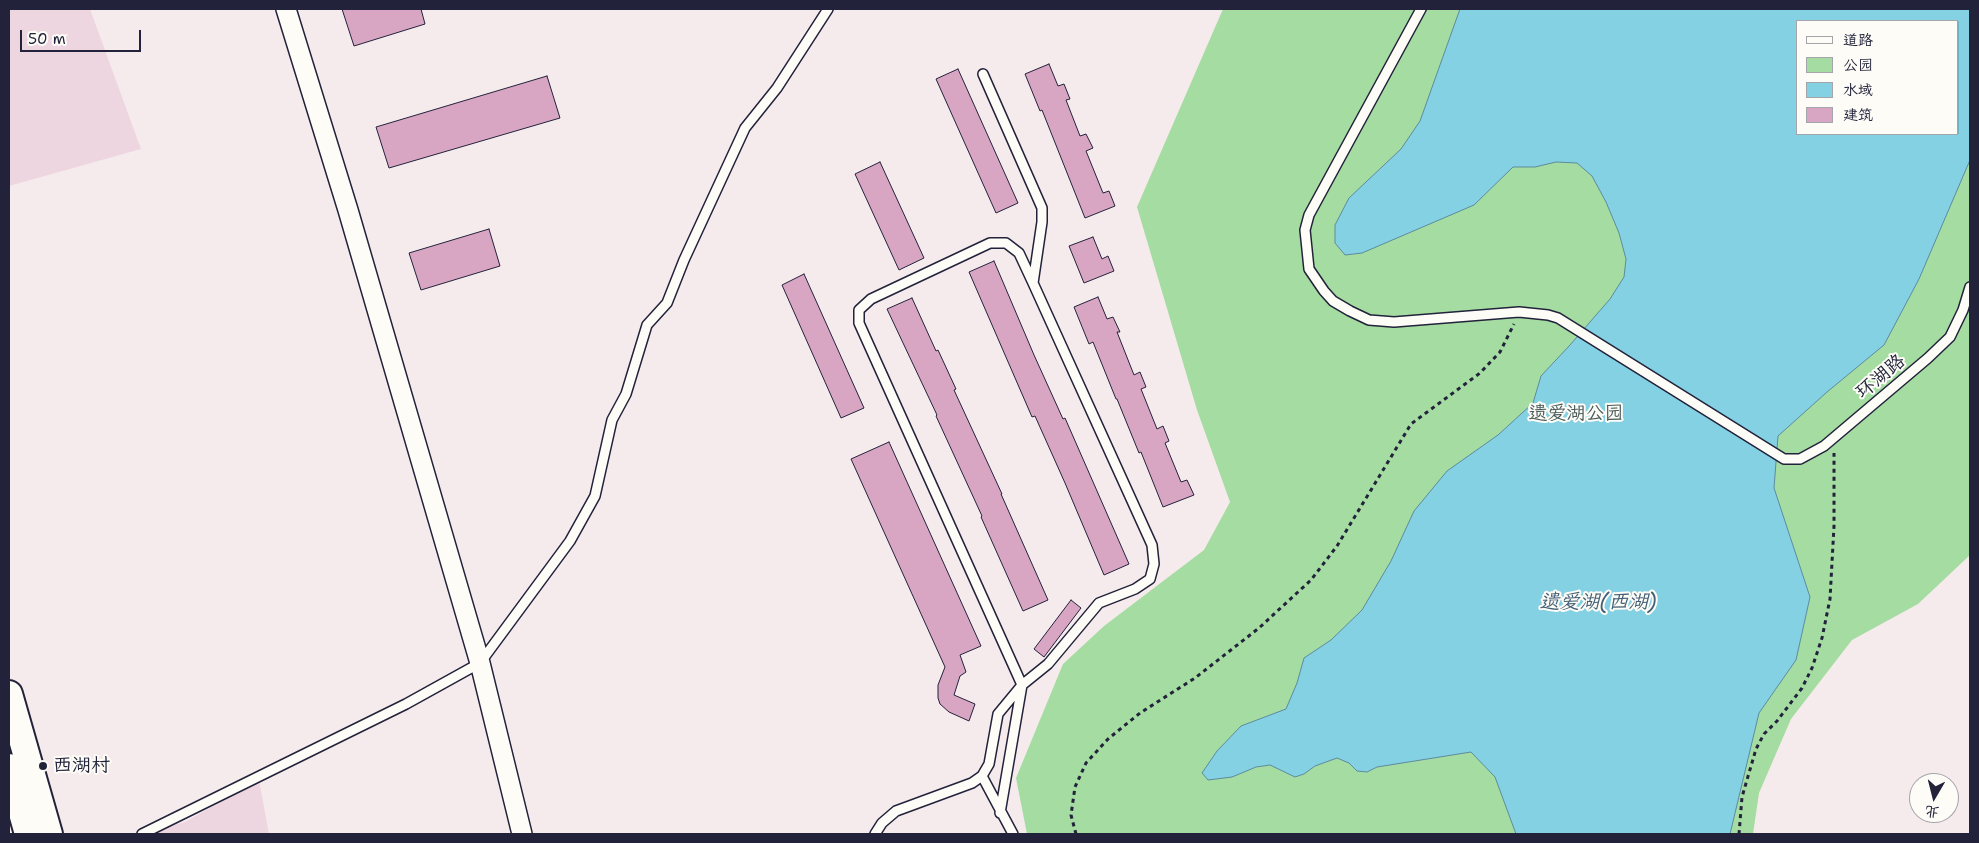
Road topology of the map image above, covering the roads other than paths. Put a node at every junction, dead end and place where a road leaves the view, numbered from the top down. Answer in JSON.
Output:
{"nodes":[{"id":1,"x":286,"y":9,"type":"edge"},
{"id":2,"x":828,"y":9,"type":"edge"},
{"id":3,"x":1421,"y":9,"type":"edge"},
{"id":4,"x":983,"y":74,"type":"dead end"},
{"id":5,"x":1033,"y":283,"type":"junction"},
{"id":6,"x":1970,"y":287,"type":"edge"},
{"id":7,"x":480,"y":663,"type":"junction"},
{"id":8,"x":1022,"y":685,"type":"junction"},
{"id":9,"x":9,"y":694,"type":"edge"},
{"id":10,"x":9,"y":767,"type":"edge"},
{"id":11,"x":982,"y":776,"type":"junction"},
{"id":12,"x":1000,"y":813,"type":"junction"},
{"id":13,"x":28,"y":834,"type":"edge"},
{"id":14,"x":49,"y":834,"type":"edge"},
{"id":15,"x":142,"y":834,"type":"edge"},
{"id":16,"x":522,"y":834,"type":"edge"},
{"id":17,"x":875,"y":834,"type":"edge"},
{"id":18,"x":1013,"y":834,"type":"edge"}],
"edges":[{"from":1,"to":7,"type":"street"},
{"from":2,"to":7,"type":"lane"},
{"from":3,"to":6,"type":"lane","name":"环湖路"},
{"from":4,"to":5,"type":"lane"},
{"from":5,"to":8,"type":"lane"},
{"from":5,"to":8,"type":"lane"},
{"from":7,"to":15,"type":"lane"},
{"from":7,"to":16,"type":"street"},
{"from":8,"to":11,"type":"lane"},
{"from":8,"to":12,"type":"lane"},
{"from":9,"to":14,"type":"main road"},
{"from":10,"to":13,"type":"main road"},
{"from":11,"to":12,"type":"lane"},
{"from":11,"to":17,"type":"lane"},
{"from":12,"to":18,"type":"lane"}]}
